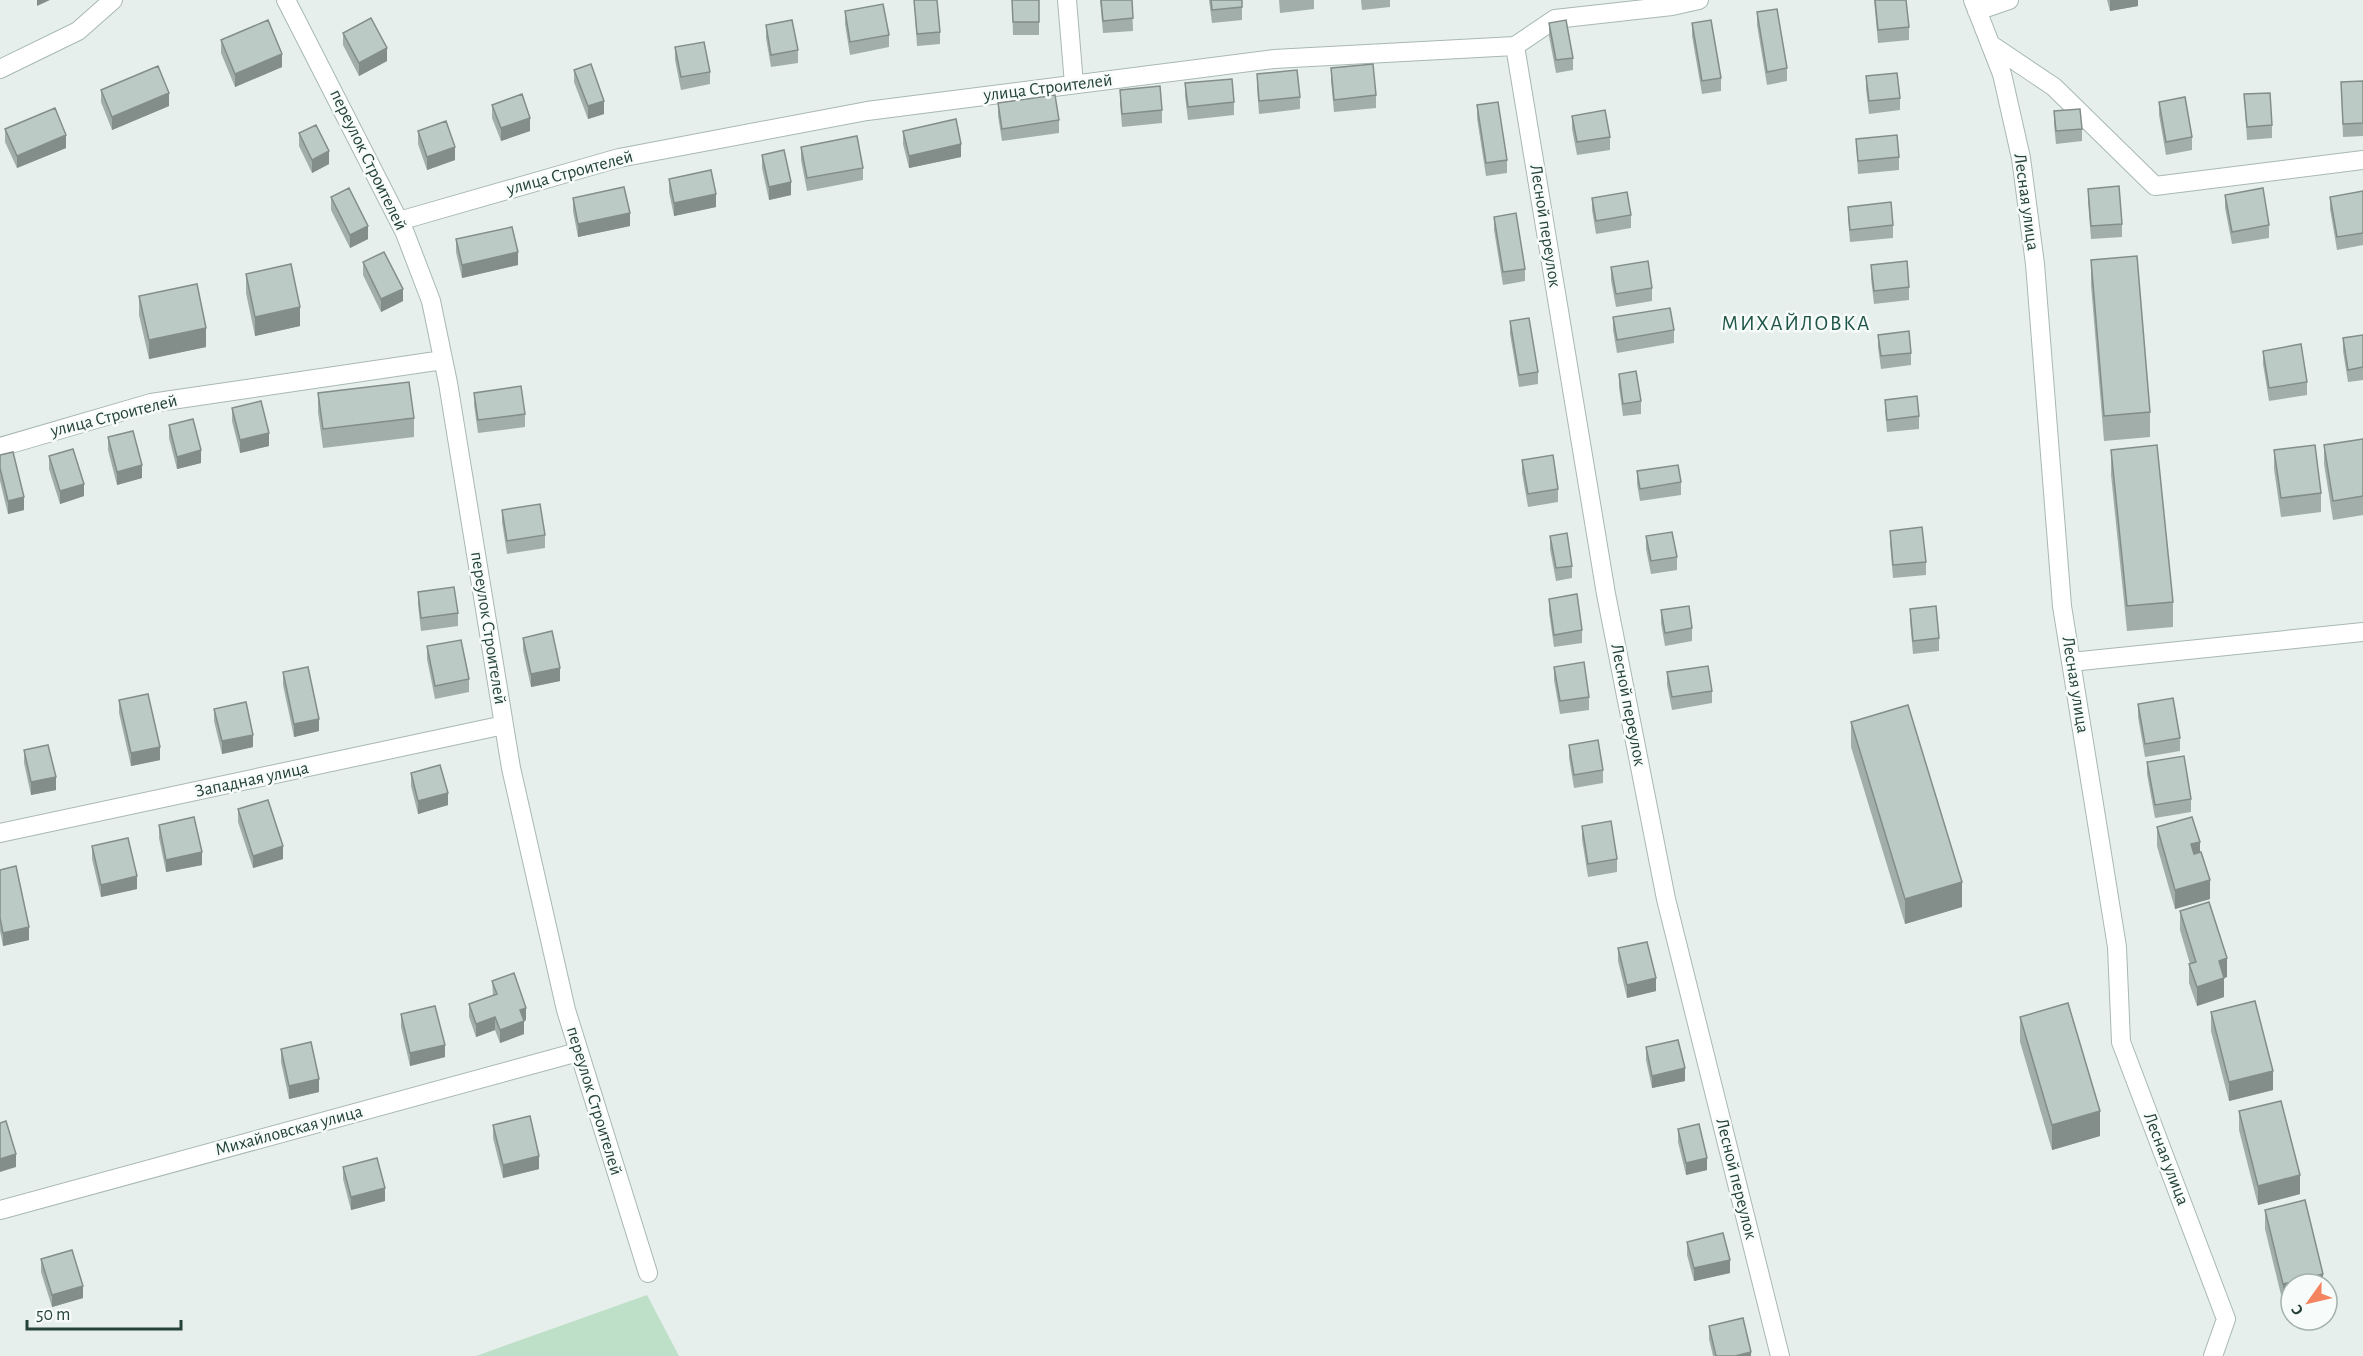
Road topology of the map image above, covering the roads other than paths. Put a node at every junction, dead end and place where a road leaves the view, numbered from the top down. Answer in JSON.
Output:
{"nodes":[{"id":1,"x":113,"y":0,"type":"edge"},
{"id":2,"x":286,"y":0,"type":"edge"},
{"id":3,"x":1067,"y":0,"type":"edge"},
{"id":4,"x":1700,"y":0,"type":"edge"},
{"id":5,"x":2010,"y":0,"type":"edge"},
{"id":6,"x":1975,"y":6,"type":"edge"},
{"id":7,"x":1990,"y":44,"type":"junction"},
{"id":8,"x":1515,"y":46,"type":"junction"},
{"id":9,"x":0,"y":69,"type":"edge"},
{"id":10,"x":1074,"y":84,"type":"junction"},
{"id":11,"x":2363,"y":160,"type":"edge"},
{"id":12,"x":399,"y":222,"type":"junction"},
{"id":13,"x":443,"y":360,"type":"junction"},
{"id":14,"x":0,"y":447,"type":"edge"},
{"id":15,"x":2363,"y":632,"type":"edge"},
{"id":16,"x":2071,"y":662,"type":"junction"},
{"id":17,"x":504,"y":725,"type":"junction"},
{"id":18,"x":0,"y":833,"type":"edge"},
{"id":19,"x":578,"y":1052,"type":"junction"},
{"id":20,"x":0,"y":1210,"type":"edge"},
{"id":21,"x":648,"y":1273,"type":"dead end"},
{"id":22,"x":1780,"y":1356,"type":"edge"},
{"id":23,"x":2213,"y":1356,"type":"edge"}],
"edges":[{"from":1,"to":9,"type":"street"},
{"from":2,"to":12,"type":"street","name":"переулок Строителей"},
{"from":3,"to":10,"type":"street"},
{"from":4,"to":8,"type":"street"},
{"from":5,"to":6,"type":"street"},
{"from":6,"to":7,"type":"street","name":"Лесная улица"},
{"from":7,"to":11,"type":"street"},
{"from":7,"to":16,"type":"street","name":"Лесная улица"},
{"from":8,"to":10,"type":"street","name":"улица Строителей"},
{"from":8,"to":22,"type":"street","name":"Лесной переулок"},
{"from":10,"to":12,"type":"street","name":"улица Строителей"},
{"from":12,"to":13,"type":"street","name":"переулок Строителей"},
{"from":13,"to":14,"type":"street","name":"улица Строителей"},
{"from":13,"to":17,"type":"street","name":"переулок Строителей"},
{"from":15,"to":16,"type":"street"},
{"from":16,"to":23,"type":"street","name":"Лесная улица"},
{"from":17,"to":18,"type":"street","name":"Западная улица"},
{"from":17,"to":19,"type":"street","name":"переулок Строителей"},
{"from":19,"to":20,"type":"street","name":"Михайловская улица"},
{"from":19,"to":21,"type":"street","name":"переулок Строителей"}]}
